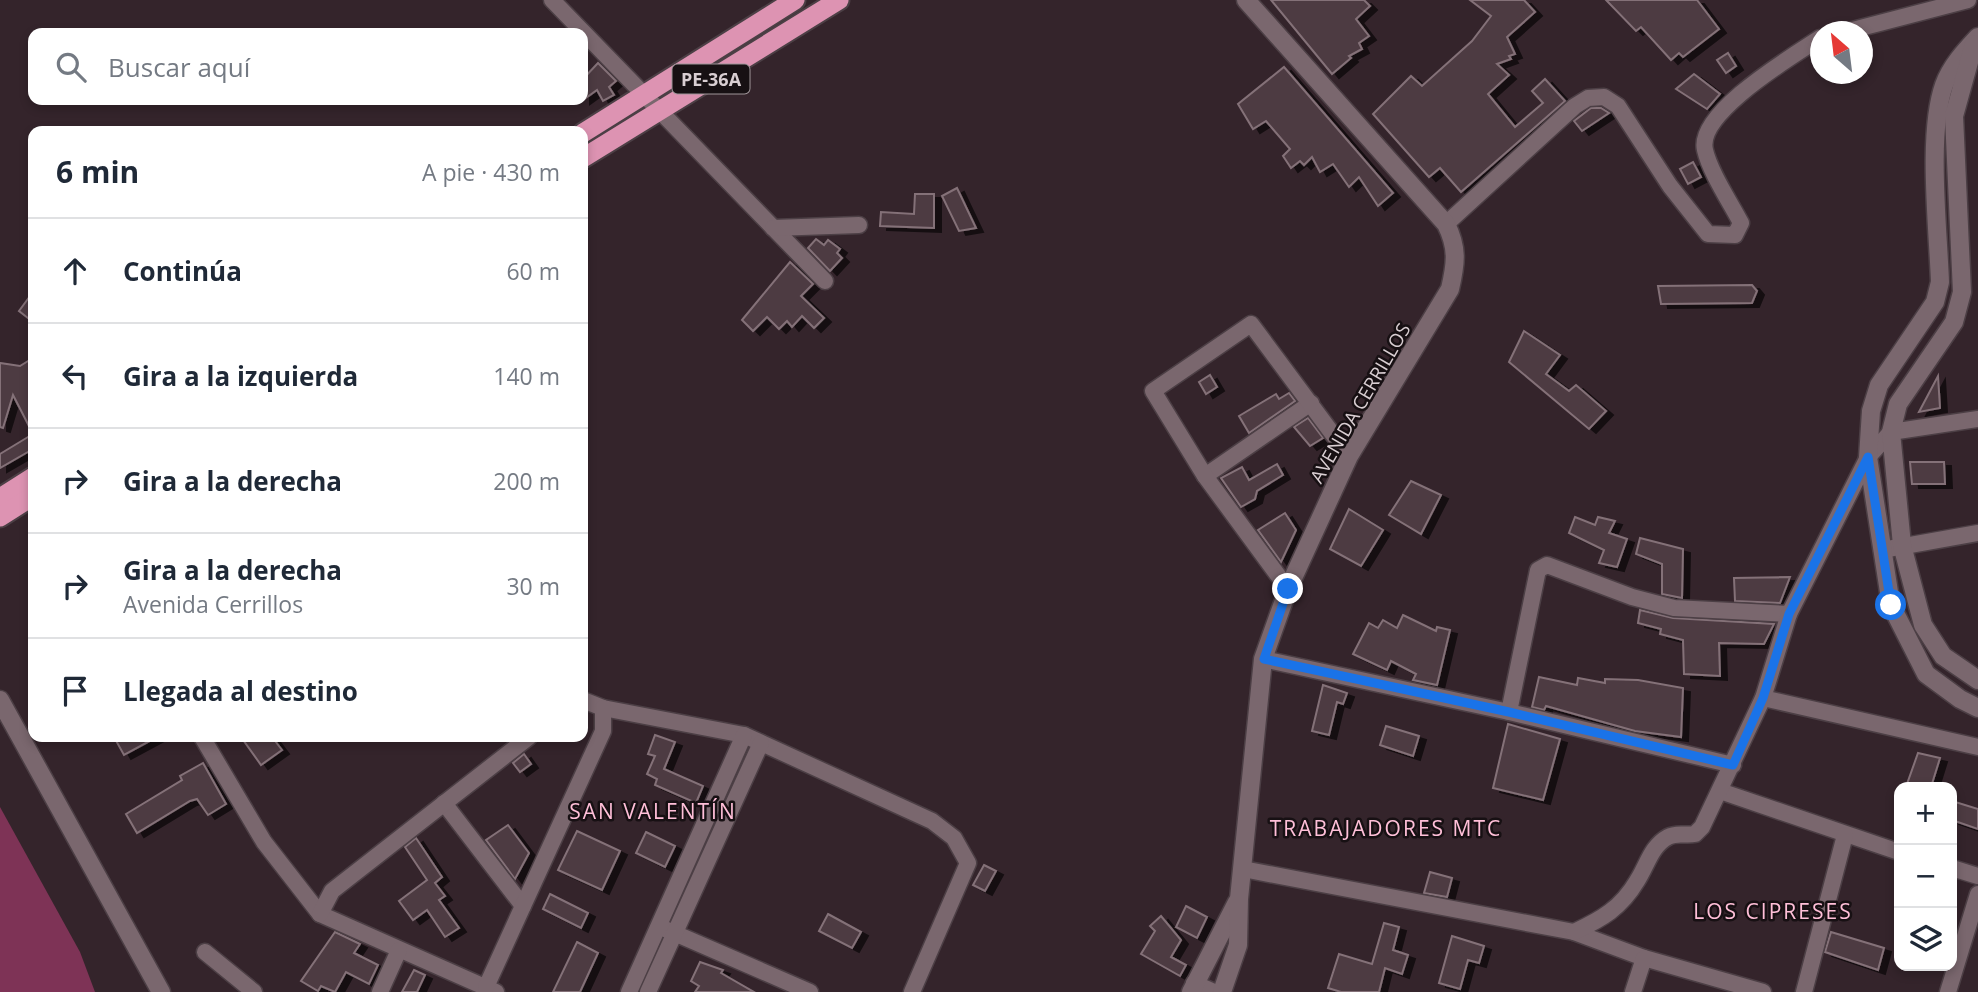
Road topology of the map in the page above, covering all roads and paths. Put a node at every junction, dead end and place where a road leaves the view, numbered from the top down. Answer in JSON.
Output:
{"nodes":[{"id":1,"x":552,"y":0,"type":"edge"},
{"id":2,"x":795,"y":0,"type":"edge"},
{"id":3,"x":839,"y":0,"type":"edge"},
{"id":4,"x":1968,"y":0,"type":"edge"},
{"id":5,"x":1251,"y":2,"type":"edge"},
{"id":6,"x":1873,"y":25,"type":"edge"},
{"id":7,"x":578,"y":28,"type":"edge"},
{"id":8,"x":588,"y":38,"type":"edge"},
{"id":9,"x":1976,"y":39,"type":"edge"},
{"id":10,"x":1810,"y":46,"type":"edge"},
{"id":11,"x":642,"y":96,"type":"junction"},
{"id":12,"x":661,"y":110,"type":"junction"},
{"id":13,"x":588,"y":130,"type":"edge"},
{"id":14,"x":588,"y":155,"type":"edge"},
{"id":15,"x":1446,"y":224,"type":"junction"},
{"id":16,"x":859,"y":225,"type":"dead end"},
{"id":17,"x":773,"y":228,"type":"junction"},
{"id":18,"x":825,"y":281,"type":"dead end"},
{"id":19,"x":1311,"y":403,"type":"junction"},
{"id":20,"x":1978,"y":419,"type":"edge"},
{"id":21,"x":1891,"y":432,"type":"junction"},
{"id":22,"x":1349,"y":456,"type":"junction"},
{"id":23,"x":1868,"y":457,"type":"junction"},
{"id":24,"x":1205,"y":475,"type":"junction"},
{"id":25,"x":28,"y":480,"type":"edge"},
{"id":26,"x":0,"y":498,"type":"edge"},
{"id":27,"x":28,"y":499,"type":"edge"},
{"id":28,"x":0,"y":517,"type":"edge"},
{"id":29,"x":1978,"y":533,"type":"edge"},
{"id":30,"x":1902,"y":545,"type":"junction"},
{"id":31,"x":1882,"y":550,"type":"junction"},
{"id":32,"x":1288,"y":589,"type":"junction"},
{"id":33,"x":1789,"y":614,"type":"junction"},
{"id":34,"x":1923,"y":625,"type":"junction"},
{"id":35,"x":1906,"y":634,"type":"junction"},
{"id":36,"x":1264,"y":659,"type":"junction"},
{"id":37,"x":1978,"y":680,"type":"edge"},
{"id":38,"x":1763,"y":698,"type":"junction"},
{"id":39,"x":0,"y":699,"type":"edge"},
{"id":40,"x":588,"y":702,"type":"edge"},
{"id":41,"x":603,"y":708,"type":"junction"},
{"id":42,"x":1978,"y":708,"type":"edge"},
{"id":43,"x":1509,"y":712,"type":"junction"},
{"id":44,"x":744,"y":735,"type":"junction"},
{"id":45,"x":205,"y":742,"type":"edge"},
{"id":46,"x":523,"y":742,"type":"edge"},
{"id":47,"x":761,"y":743,"type":"junction"},
{"id":48,"x":1978,"y":747,"type":"edge"},
{"id":49,"x":1733,"y":765,"type":"junction"},
{"id":50,"x":1720,"y":791,"type":"junction"},
{"id":51,"x":444,"y":803,"type":"junction"},
{"id":52,"x":1845,"y":835,"type":"junction"},
{"id":53,"x":1894,"y":850,"type":"edge"},
{"id":54,"x":1244,"y":869,"type":"junction"},
{"id":55,"x":1957,"y":870,"type":"edge"},
{"id":56,"x":1978,"y":876,"type":"edge"},
{"id":57,"x":1978,"y":894,"type":"edge"},
{"id":58,"x":1239,"y":899,"type":"junction"},
{"id":59,"x":523,"y":906,"type":"junction"},
{"id":60,"x":320,"y":914,"type":"junction"},
{"id":61,"x":658,"y":924,"type":"junction"},
{"id":62,"x":1574,"y":932,"type":"junction"},
{"id":63,"x":674,"y":935,"type":"junction"},
{"id":64,"x":399,"y":950,"type":"junction"},
{"id":65,"x":205,"y":952,"type":"dead end"},
{"id":66,"x":1644,"y":958,"type":"junction"},
{"id":67,"x":1192,"y":988,"type":"edge"},
{"id":68,"x":491,"y":990,"type":"edge"},
{"id":69,"x":161,"y":992,"type":"edge"},
{"id":70,"x":254,"y":992,"type":"edge"},
{"id":71,"x":380,"y":992,"type":"edge"},
{"id":72,"x":629,"y":992,"type":"edge"},
{"id":73,"x":648,"y":992,"type":"edge"},
{"id":74,"x":810,"y":992,"type":"edge"},
{"id":75,"x":912,"y":992,"type":"edge"},
{"id":76,"x":1214,"y":992,"type":"edge"},
{"id":77,"x":1222,"y":992,"type":"edge"},
{"id":78,"x":1633,"y":992,"type":"edge"},
{"id":79,"x":1763,"y":992,"type":"edge"},
{"id":80,"x":1804,"y":992,"type":"edge"},
{"id":81,"x":1948,"y":992,"type":"edge"}],
"edges":[{"from":1,"to":7,"type":"street"},
{"from":2,"to":11,"type":"highway","number":"PE-36A"},
{"from":3,"to":12,"type":"highway","number":"PE-36A"},
{"from":4,"to":6,"type":"street"},
{"from":5,"to":15,"type":"street","name":"AVENIDA CERRILLOS"},
{"from":8,"to":11,"type":"street"},
{"from":9,"to":21,"type":"street"},
{"from":9,"to":23,"type":"street"},
{"from":10,"to":15,"type":"street"},
{"from":11,"to":12,"type":"street"},
{"from":11,"to":13,"type":"highway","number":"PE-36A"},
{"from":12,"to":14,"type":"highway","number":"PE-36A"},
{"from":12,"to":17,"type":"street"},
{"from":15,"to":22,"type":"street","name":"AVENIDA CERRILLOS"},
{"from":16,"to":17,"type":"street"},
{"from":17,"to":18,"type":"street"},
{"from":19,"to":22,"type":"street"},
{"from":19,"to":24,"type":"street"},
{"from":19,"to":24,"type":"street"},
{"from":20,"to":21,"type":"street"},
{"from":21,"to":23,"type":"street"},
{"from":21,"to":30,"type":"street"},
{"from":22,"to":32,"type":"street","name":"AVENIDA CERRILLOS"},
{"from":23,"to":31,"type":"street"},
{"from":23,"to":33,"type":"street"},
{"from":24,"to":32,"type":"street"},
{"from":25,"to":26,"type":"highway"},
{"from":27,"to":28,"type":"highway"},
{"from":29,"to":30,"type":"street"},
{"from":30,"to":31,"type":"street"},
{"from":30,"to":34,"type":"street"},
{"from":31,"to":35,"type":"street"},
{"from":32,"to":36,"type":"street","name":"AVENIDA CERRILLOS"},
{"from":33,"to":38,"type":"street"},
{"from":33,"to":43,"type":"street"},
{"from":34,"to":35,"type":"street"},
{"from":34,"to":37,"type":"street"},
{"from":35,"to":42,"type":"street"},
{"from":36,"to":43,"type":"street"},
{"from":36,"to":54,"type":"street","name":"AVENIDA CERRILLOS"},
{"from":38,"to":48,"type":"street"},
{"from":38,"to":49,"type":"street"},
{"from":39,"to":69,"type":"street"},
{"from":40,"to":41,"type":"street"},
{"from":41,"to":44,"type":"street"},
{"from":41,"to":59,"type":"street"},
{"from":43,"to":49,"type":"street"},
{"from":44,"to":47,"type":"street"},
{"from":44,"to":61,"type":"street"},
{"from":45,"to":60,"type":"street"},
{"from":46,"to":51,"type":"street"},
{"from":47,"to":63,"type":"street"},
{"from":47,"to":75,"type":"street"},
{"from":49,"to":50,"type":"street"},
{"from":50,"to":52,"type":"street"},
{"from":50,"to":62,"type":"street"},
{"from":51,"to":59,"type":"street"},
{"from":51,"to":60,"type":"street"},
{"from":52,"to":53,"type":"street"},
{"from":52,"to":80,"type":"street"},
{"from":54,"to":58,"type":"street","name":"AVENIDA CERRILLOS"},
{"from":54,"to":62,"type":"street"},
{"from":55,"to":56,"type":"street"},
{"from":57,"to":81,"type":"street"},
{"from":58,"to":67,"type":"street","name":"AVENIDA CERRILLOS"},
{"from":58,"to":77,"type":"street","name":"AVENIDA CERRILLOS"},
{"from":59,"to":68,"type":"street"},
{"from":60,"to":64,"type":"street"},
{"from":61,"to":63,"type":"street"},
{"from":61,"to":72,"type":"street"},
{"from":62,"to":66,"type":"street"},
{"from":63,"to":73,"type":"street"},
{"from":63,"to":74,"type":"street"},
{"from":64,"to":68,"type":"street"},
{"from":64,"to":71,"type":"street"},
{"from":65,"to":70,"type":"street"},
{"from":66,"to":78,"type":"street"},
{"from":66,"to":79,"type":"street"},
{"from":67,"to":76,"type":"street"}]}
